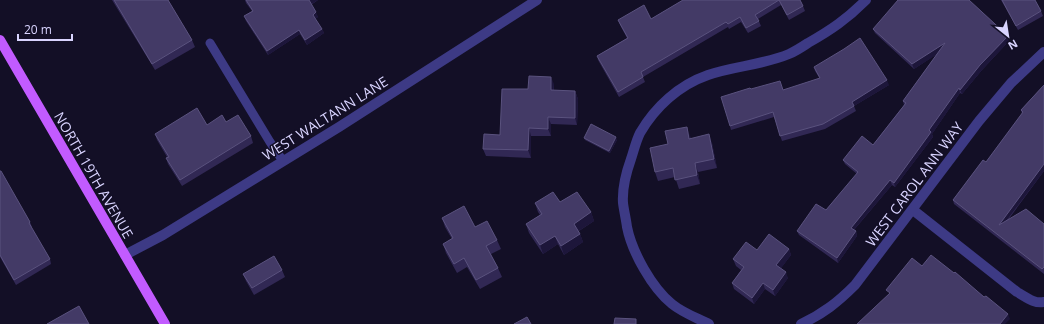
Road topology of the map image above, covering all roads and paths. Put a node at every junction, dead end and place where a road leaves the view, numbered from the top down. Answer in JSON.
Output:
{"nodes":[{"id":1,"x":537,"y":0,"type":"edge"},
{"id":2,"x":866,"y":0,"type":"edge"},
{"id":3,"x":0,"y":40,"type":"edge"},
{"id":4,"x":210,"y":43,"type":"dead end"},
{"id":5,"x":1044,"y":52,"type":"edge"},
{"id":6,"x":283,"y":162,"type":"junction"},
{"id":7,"x":913,"y":210,"type":"junction"},
{"id":8,"x":125,"y":255,"type":"junction"},
{"id":9,"x":1042,"y":302,"type":"edge"},
{"id":10,"x":689,"y":320,"type":"edge"},
{"id":11,"x":165,"y":324,"type":"edge"},
{"id":12,"x":709,"y":324,"type":"edge"},
{"id":13,"x":800,"y":324,"type":"edge"}],
"edges":[{"from":1,"to":6,"type":"street","name":"WEST WALTANN LANE"},
{"from":2,"to":10,"type":"street"},
{"from":3,"to":8,"type":"main road","name":"NORTH 19TH AVENUE"},
{"from":4,"to":6,"type":"lane"},
{"from":5,"to":7,"type":"street","name":"WEST CAROL ANN WAY"},
{"from":6,"to":8,"type":"street","name":"WEST WALTANN LANE"},
{"from":7,"to":9,"type":"street"},
{"from":7,"to":13,"type":"street","name":"WEST CAROL ANN WAY"},
{"from":8,"to":11,"type":"main road","name":"NORTH 19TH AVENUE"},
{"from":10,"to":12,"type":"street"}]}
